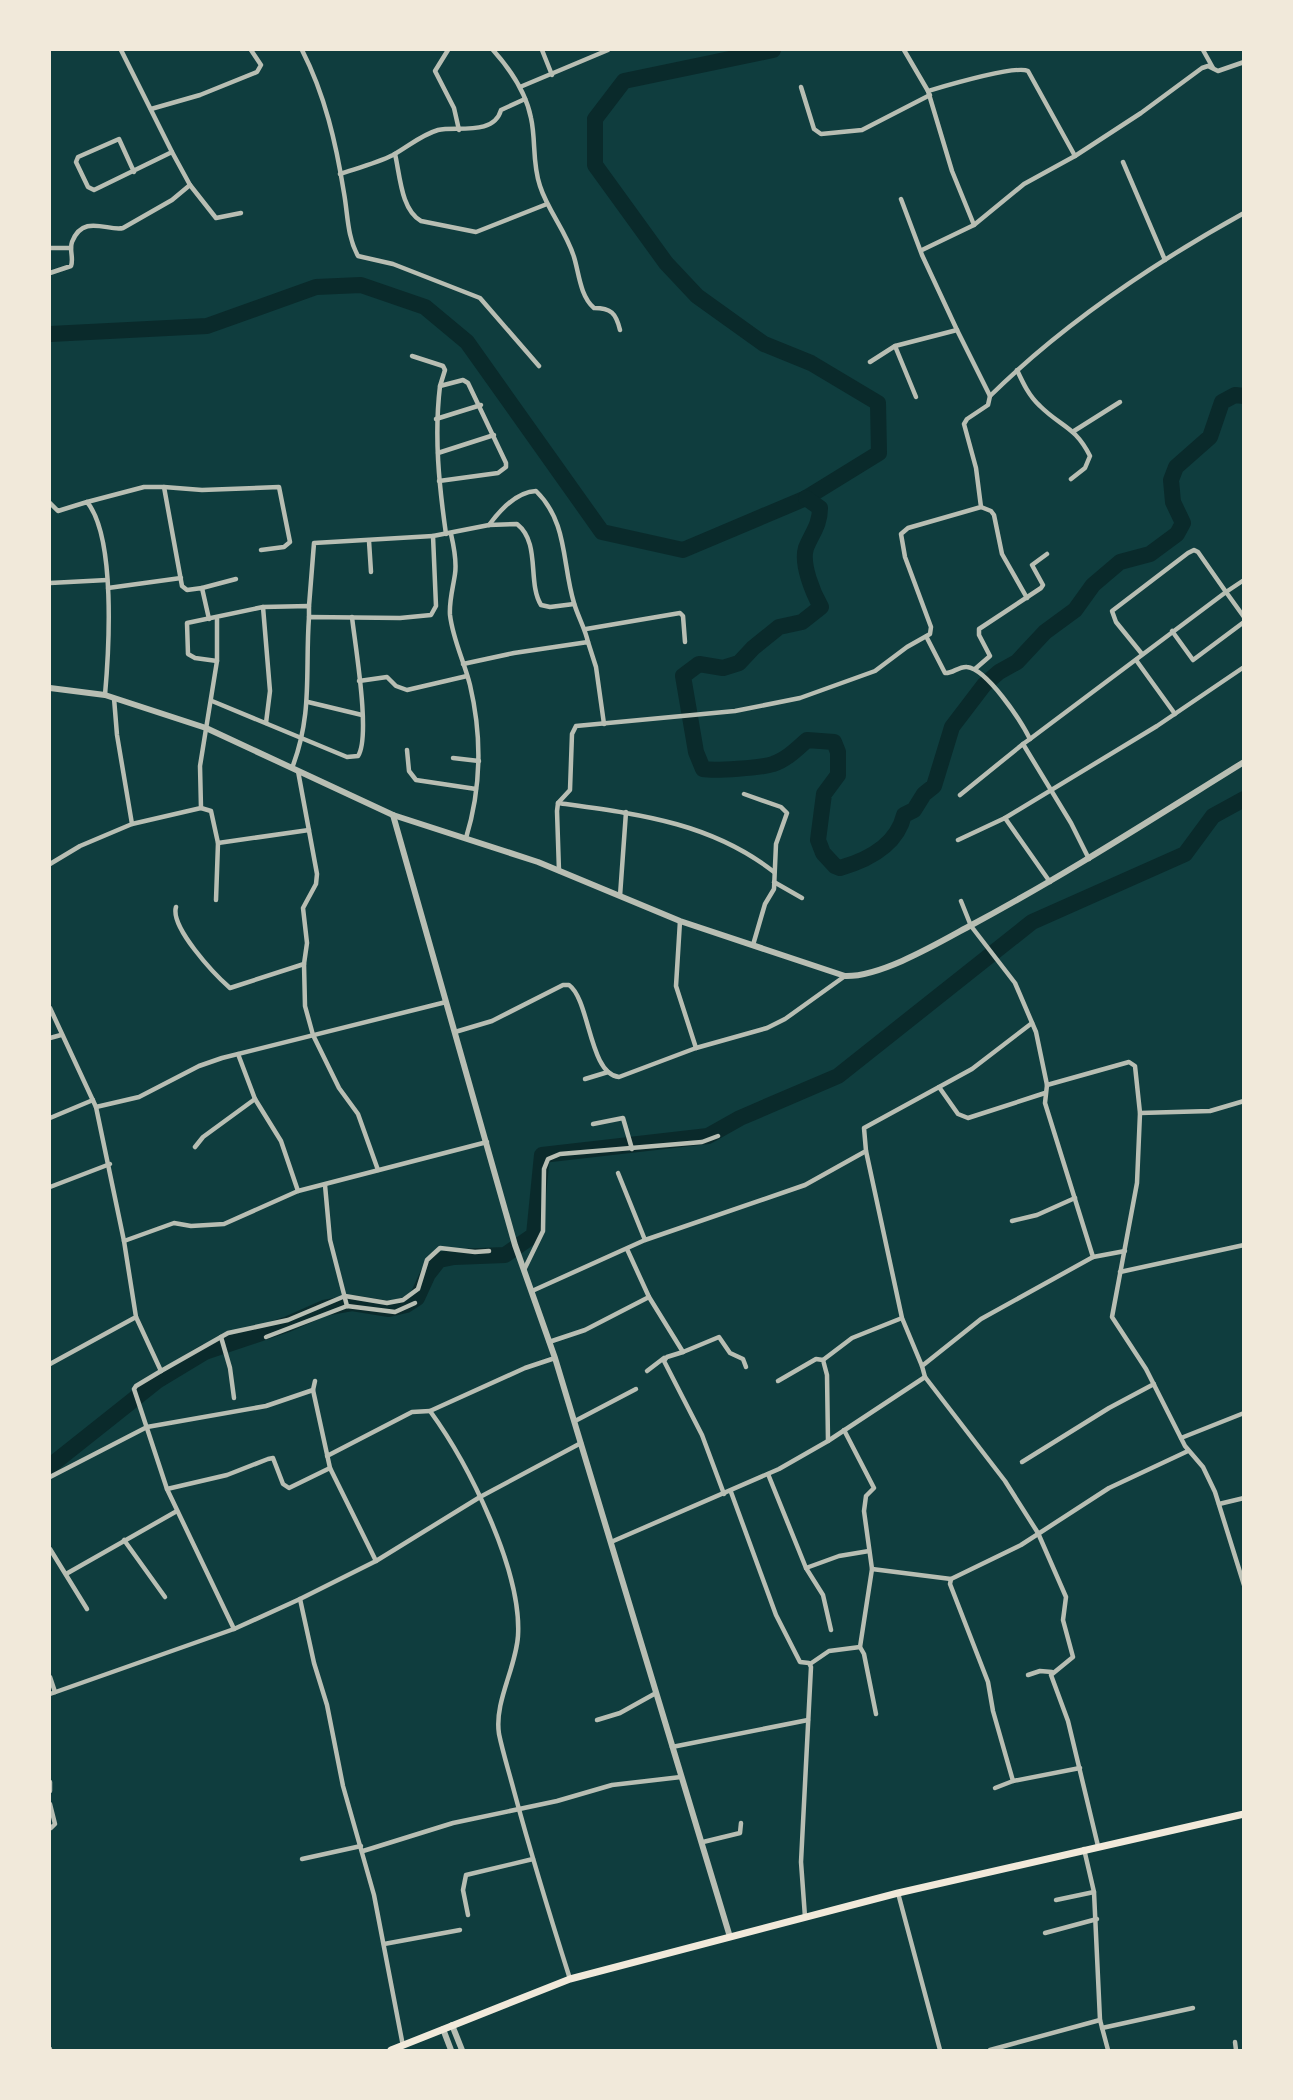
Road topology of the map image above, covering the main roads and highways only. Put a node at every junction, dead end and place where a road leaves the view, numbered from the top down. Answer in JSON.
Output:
{"nodes":[{"id":1,"x":1244,"y":1814,"type":"edge"},
{"id":2,"x":391,"y":2050,"type":"edge"}],
"edges":[{"from":1,"to":2,"type":"main road"}]}
